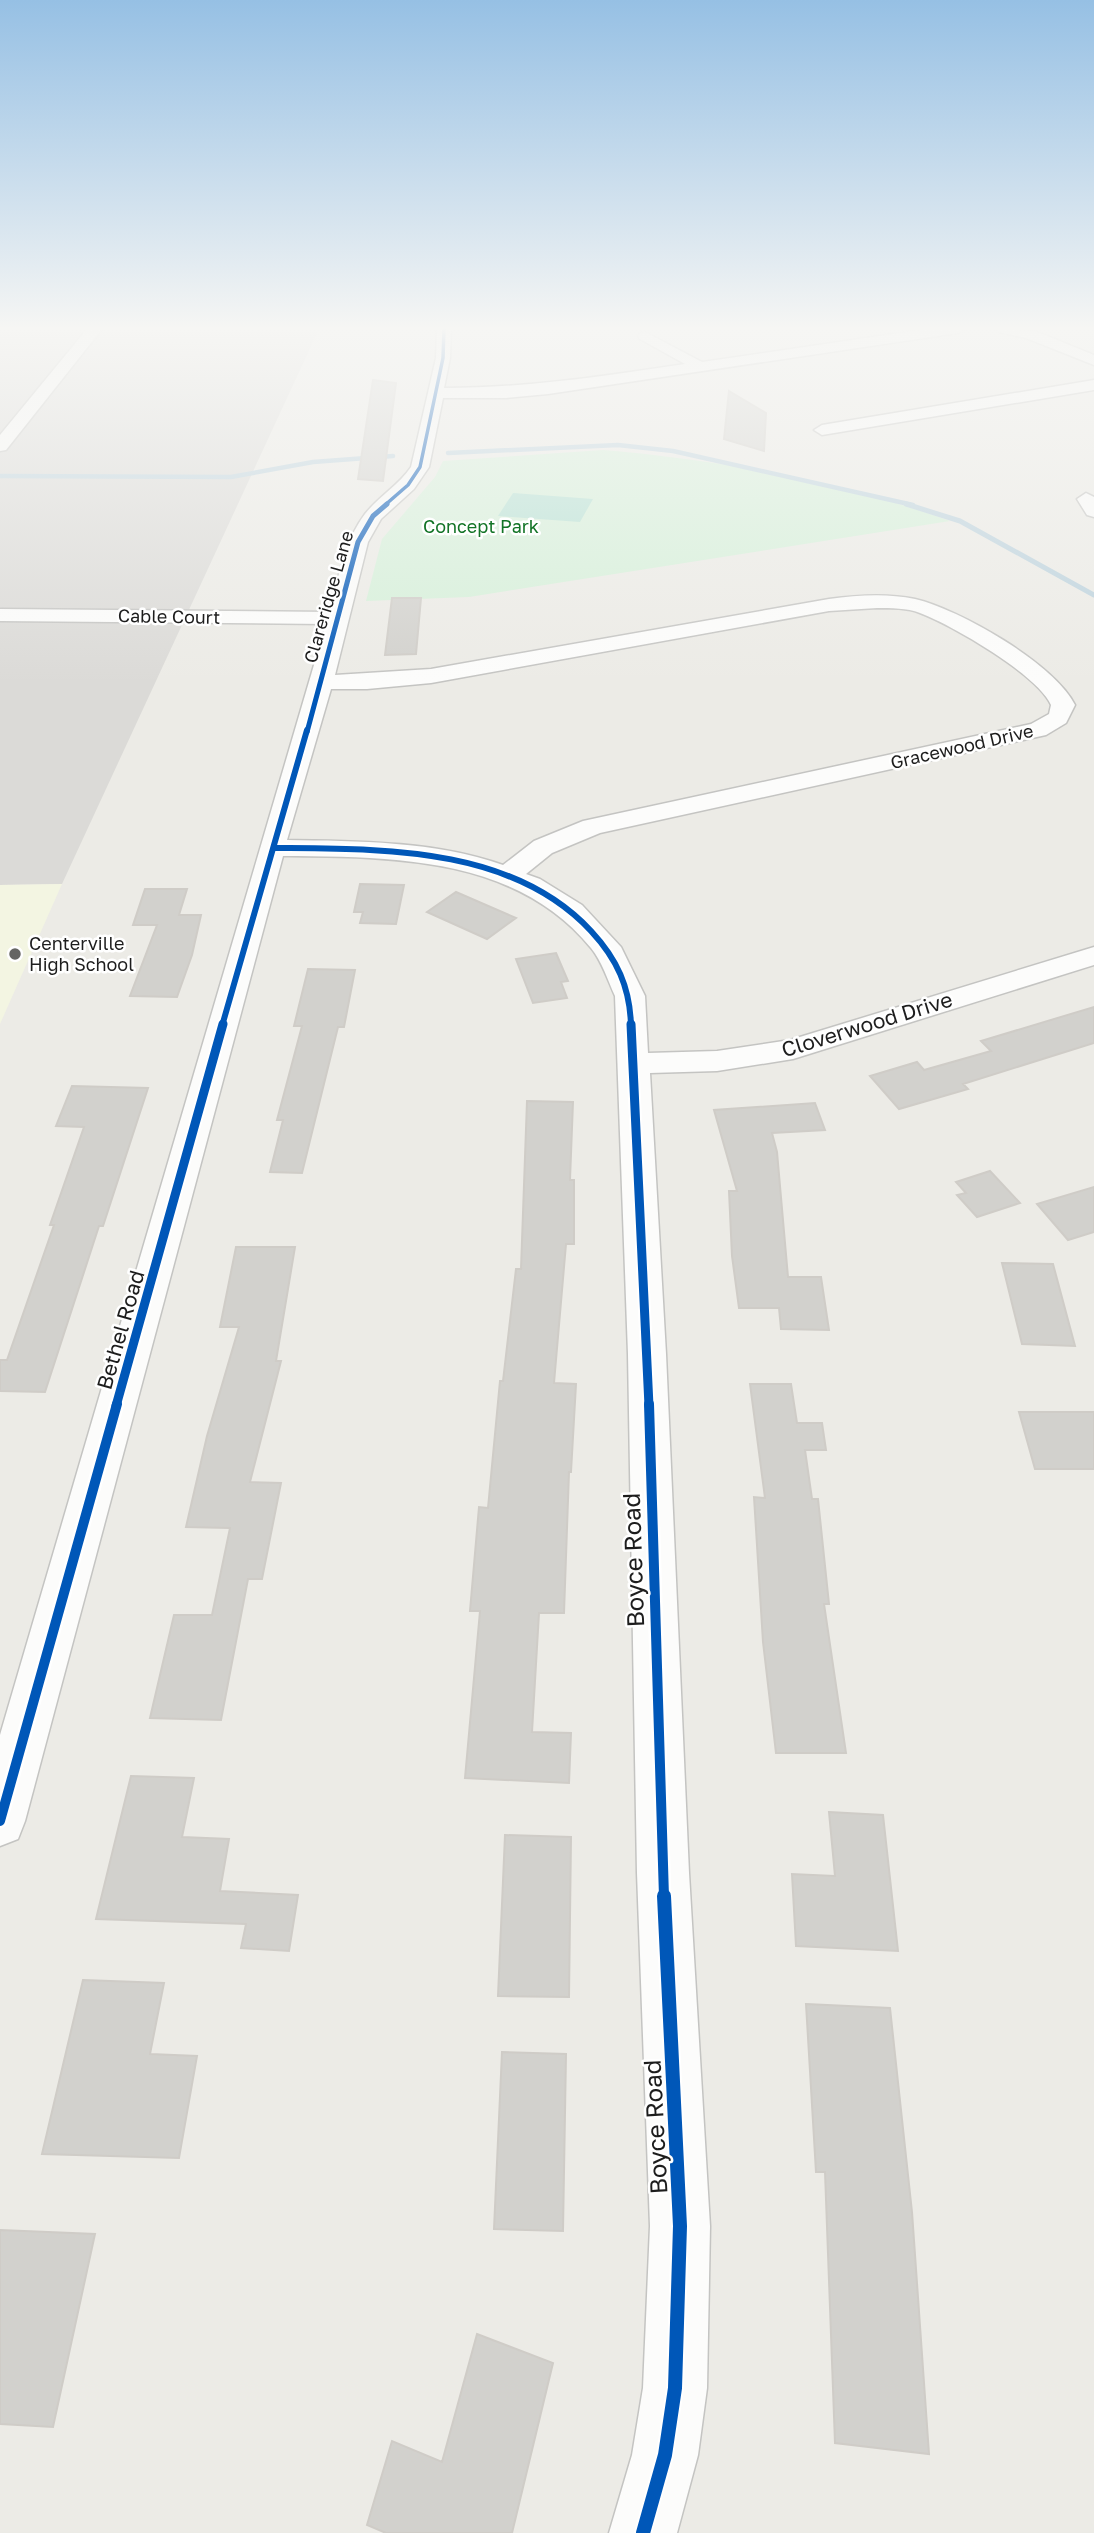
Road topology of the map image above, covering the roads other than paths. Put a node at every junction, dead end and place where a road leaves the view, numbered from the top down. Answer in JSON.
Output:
{"nodes":[{"id":1,"x":425,"y":447,"type":"edge"},
{"id":2,"x":0,"y":615,"type":"edge"},
{"id":3,"x":337,"y":618,"type":"junction"},
{"id":4,"x":322,"y":682,"type":"junction"},
{"id":5,"x":275,"y":848,"type":"junction"},
{"id":6,"x":507,"y":875,"type":"junction"},
{"id":7,"x":1094,"y":956,"type":"edge"},
{"id":8,"x":635,"y":1062,"type":"junction"},
{"id":9,"x":0,"y":1821,"type":"edge"},
{"id":10,"x":643,"y":2533,"type":"edge"}],
"edges":[{"from":1,"to":3,"type":"street","name":"Clareridge Lane"},
{"from":2,"to":3,"type":"street","name":"Cable Court"},
{"from":3,"to":4,"type":"street","name":"Clareridge Lane"},
{"from":4,"to":5,"type":"street","name":"Clareridge Lane"},
{"from":4,"to":6,"type":"street","name":"Gracewood Drive"},
{"from":5,"to":6,"type":"street","name":"Boyce Road"},
{"from":5,"to":9,"type":"street","name":"Bethel Road"},
{"from":6,"to":8,"type":"street","name":"Boyce Road"},
{"from":7,"to":8,"type":"street","name":"Cloverwood Drive"},
{"from":8,"to":10,"type":"street","name":"Boyce Road"}]}
